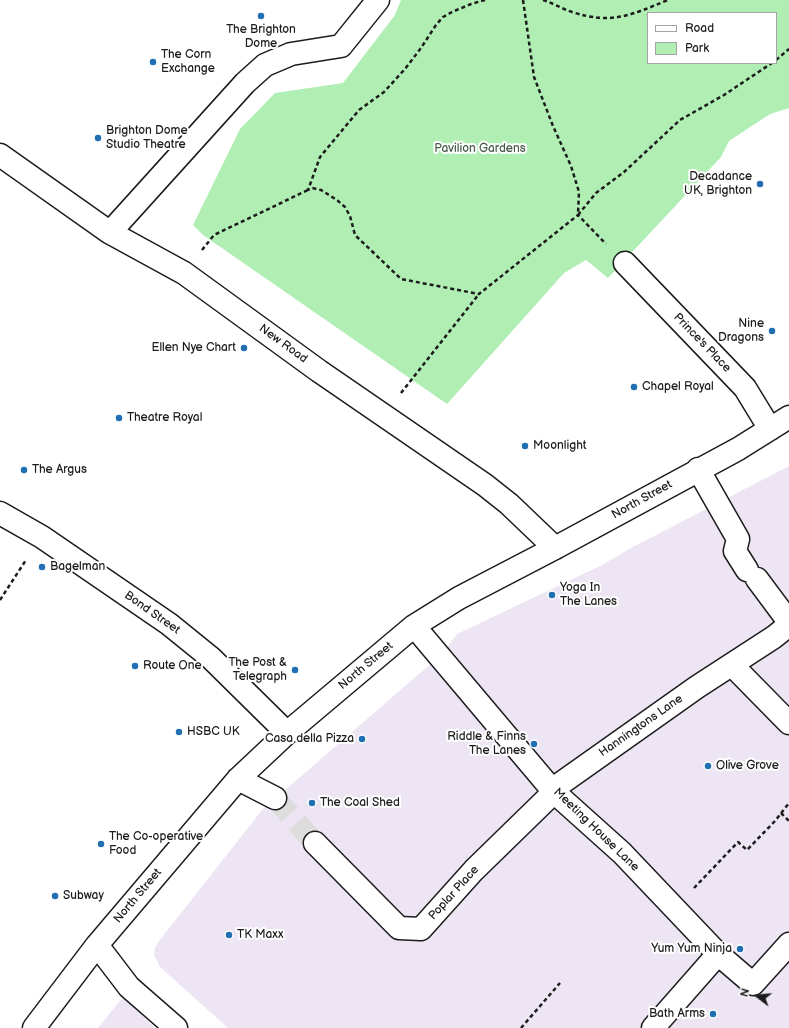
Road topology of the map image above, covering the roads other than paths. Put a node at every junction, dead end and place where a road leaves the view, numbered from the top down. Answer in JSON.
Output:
{"nodes":[{"id":1,"x":378,"y":0,"type":"edge"},
{"id":2,"x":0,"y":155,"type":"edge"},
{"id":3,"x":109,"y":232,"type":"junction"},
{"id":4,"x":625,"y":263,"type":"road end"},
{"id":5,"x":789,"y":418,"type":"edge"},
{"id":6,"x":770,"y":429,"type":"junction"},
{"id":7,"x":698,"y":469,"type":"junction"},
{"id":8,"x":0,"y":513,"type":"edge"},
{"id":9,"x":555,"y":548,"type":"junction"},
{"id":10,"x":789,"y":624,"type":"edge"},
{"id":11,"x":414,"y":626,"type":"junction"},
{"id":12,"x":732,"y":665,"type":"junction"},
{"id":13,"x":789,"y":723,"type":"edge"},
{"id":14,"x":287,"y":733,"type":"junction"},
{"id":15,"x":238,"y":779,"type":"junction"},
{"id":16,"x":554,"y":792,"type":"junction"},
{"id":17,"x":275,"y":798,"type":"tunnel mouth"},
{"id":18,"x":315,"y":843,"type":"tunnel mouth"},
{"id":19,"x":789,"y":944,"type":"edge"},
{"id":20,"x":97,"y":945,"type":"junction"},
{"id":21,"x":718,"y":954,"type":"junction"},
{"id":22,"x":34,"y":1028,"type":"edge"},
{"id":23,"x":176,"y":1028,"type":"edge"},
{"id":24,"x":653,"y":1028,"type":"edge"}],
"edges":[{"from":1,"to":3,"type":"street"},
{"from":2,"to":3,"type":"street","name":"New Road"},
{"from":3,"to":9,"type":"street","name":"New Road"},
{"from":4,"to":6,"type":"street","name":"Prince's Place"},
{"from":5,"to":6,"type":"street","name":"North Street"},
{"from":6,"to":7,"type":"street","name":"North Street"},
{"from":7,"to":9,"type":"street","name":"North Street"},
{"from":7,"to":10,"type":"street","name":"Hanningtons Lane"},
{"from":8,"to":14,"type":"street","name":"Bond Street"},
{"from":9,"to":11,"type":"street","name":"North Street"},
{"from":10,"to":12,"type":"street","name":"Hanningtons Lane"},
{"from":11,"to":14,"type":"street","name":"North Street"},
{"from":11,"to":16,"type":"street","name":"Meeting House Lane"},
{"from":12,"to":13,"type":"street"},
{"from":12,"to":16,"type":"street","name":"Hanningtons Lane"},
{"from":14,"to":15,"type":"street","name":"North Street"},
{"from":15,"to":17,"type":"street"},
{"from":15,"to":20,"type":"street","name":"North Street"},
{"from":16,"to":18,"type":"street","name":"Poplar Place"},
{"from":16,"to":21,"type":"street","name":"Meeting House Lane"},
{"from":19,"to":21,"type":"street","name":"Meeting House Lane"},
{"from":20,"to":22,"type":"street","name":"North Street"},
{"from":20,"to":23,"type":"street"},
{"from":21,"to":24,"type":"street"}]}
